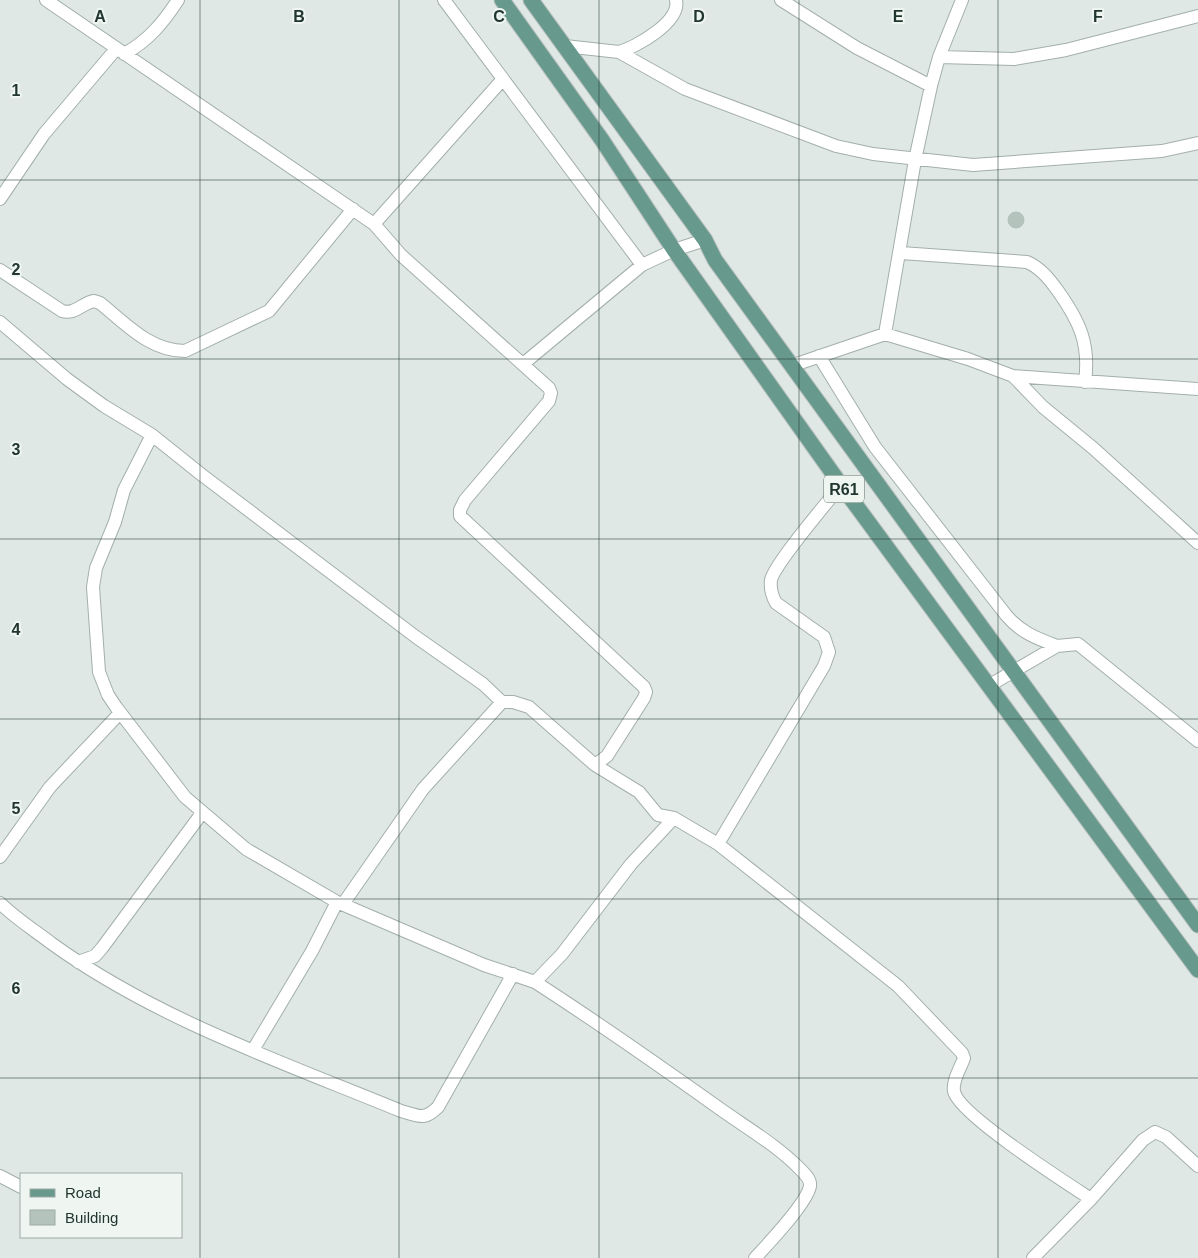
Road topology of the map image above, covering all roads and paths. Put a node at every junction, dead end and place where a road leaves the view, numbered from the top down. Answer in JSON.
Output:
{"nodes":[{"id":1,"x":46,"y":0,"type":"edge"},
{"id":2,"x":178,"y":0,"type":"edge"},
{"id":3,"x":444,"y":0,"type":"edge"},
{"id":4,"x":502,"y":0,"type":"edge"},
{"id":5,"x":532,"y":0,"type":"edge"},
{"id":6,"x":676,"y":0,"type":"edge"},
{"id":7,"x":781,"y":0,"type":"edge"},
{"id":8,"x":962,"y":0,"type":"edge"},
{"id":9,"x":1198,"y":16,"type":"edge"},
{"id":10,"x":564,"y":46,"type":"junction"},
{"id":11,"x":120,"y":51,"type":"junction"},
{"id":12,"x":619,"y":52,"type":"junction"},
{"id":13,"x":939,"y":57,"type":"junction"},
{"id":14,"x":503,"y":79,"type":"junction"},
{"id":15,"x":931,"y":86,"type":"junction"},
{"id":16,"x":1198,"y":143,"type":"edge"},
{"id":17,"x":915,"y":160,"type":"junction"},
{"id":18,"x":0,"y":199,"type":"edge"},
{"id":19,"x":353,"y":209,"type":"junction"},
{"id":20,"x":374,"y":224,"type":"junction"},
{"id":21,"x":705,"y":240,"type":"junction"},
{"id":22,"x":674,"y":250,"type":"junction"},
{"id":23,"x":900,"y":253,"type":"junction"},
{"id":24,"x":642,"y":264,"type":"junction"},
{"id":25,"x":0,"y":270,"type":"edge"},
{"id":26,"x":0,"y":322,"type":"edge"},
{"id":27,"x":885,"y":334,"type":"junction"},
{"id":28,"x":819,"y":356,"type":"junction"},
{"id":29,"x":523,"y":364,"type":"junction"},
{"id":30,"x":791,"y":366,"type":"junction"},
{"id":31,"x":1013,"y":376,"type":"junction"},
{"id":32,"x":1085,"y":382,"type":"junction"},
{"id":33,"x":1198,"y":389,"type":"edge"},
{"id":34,"x":152,"y":434,"type":"junction"},
{"id":35,"x":841,"y":486,"type":"junction"},
{"id":36,"x":1198,"y":543,"type":"edge"},
{"id":37,"x":1057,"y":646,"type":"junction"},
{"id":38,"x":1014,"y":672,"type":"junction"},
{"id":39,"x":990,"y":685,"type":"junction"},
{"id":40,"x":502,"y":702,"type":"junction"},
{"id":41,"x":120,"y":713,"type":"junction"},
{"id":42,"x":1198,"y":741,"type":"edge"},
{"id":43,"x":595,"y":765,"type":"junction"},
{"id":44,"x":202,"y":813,"type":"junction"},
{"id":45,"x":674,"y":818,"type":"junction"},
{"id":46,"x":718,"y":844,"type":"junction"},
{"id":47,"x":0,"y":856,"type":"edge"},
{"id":48,"x":0,"y":903,"type":"edge"},
{"id":49,"x":340,"y":903,"type":"junction"},
{"id":50,"x":1198,"y":925,"type":"edge"},
{"id":51,"x":78,"y":962,"type":"junction"},
{"id":52,"x":1198,"y":970,"type":"edge"},
{"id":53,"x":513,"y":974,"type":"junction"},
{"id":54,"x":535,"y":982,"type":"junction"},
{"id":55,"x":253,"y":1050,"type":"junction"},
{"id":56,"x":1198,"y":1166,"type":"edge"},
{"id":57,"x":0,"y":1176,"type":"edge"},
{"id":58,"x":20,"y":1186,"type":"edge"},
{"id":59,"x":1091,"y":1199,"type":"junction"},
{"id":60,"x":755,"y":1258,"type":"edge"},
{"id":61,"x":1033,"y":1258,"type":"edge"}],
"edges":[{"from":1,"to":11,"type":"street"},
{"from":2,"to":11,"type":"street"},
{"from":3,"to":14,"type":"street"},
{"from":4,"to":22,"type":"main road","number":"R61"},
{"from":5,"to":10,"type":"main road","number":"R61"},
{"from":6,"to":12,"type":"street"},
{"from":7,"to":15,"type":"street"},
{"from":8,"to":13,"type":"street"},
{"from":9,"to":13,"type":"street"},
{"from":10,"to":12,"type":"street"},
{"from":10,"to":21,"type":"main road","number":"R61"},
{"from":11,"to":18,"type":"street"},
{"from":11,"to":19,"type":"street"},
{"from":12,"to":17,"type":"street"},
{"from":13,"to":15,"type":"street"},
{"from":14,"to":20,"type":"street"},
{"from":14,"to":24,"type":"street"},
{"from":15,"to":17,"type":"street"},
{"from":16,"to":17,"type":"street"},
{"from":17,"to":23,"type":"street"},
{"from":19,"to":20,"type":"street"},
{"from":19,"to":25,"type":"street"},
{"from":20,"to":29,"type":"street"},
{"from":21,"to":22,"type":"street"},
{"from":21,"to":30,"type":"main road","number":"R61"},
{"from":22,"to":24,"type":"street"},
{"from":22,"to":35,"type":"main road","number":"R61"},
{"from":23,"to":27,"type":"street"},
{"from":23,"to":32,"type":"street"},
{"from":24,"to":29,"type":"street"},
{"from":26,"to":34,"type":"street"},
{"from":27,"to":28,"type":"street"},
{"from":27,"to":31,"type":"street"},
{"from":28,"to":30,"type":"street"},
{"from":28,"to":37,"type":"street"},
{"from":29,"to":43,"type":"street"},
{"from":30,"to":38,"type":"main road","number":"R61"},
{"from":31,"to":32,"type":"street"},
{"from":31,"to":36,"type":"street"},
{"from":32,"to":33,"type":"street"},
{"from":34,"to":40,"type":"street"},
{"from":34,"to":41,"type":"street"},
{"from":35,"to":39,"type":"main road","number":"R61"},
{"from":35,"to":46,"type":"street"},
{"from":37,"to":38,"type":"street"},
{"from":37,"to":42,"type":"street"},
{"from":38,"to":39,"type":"street"},
{"from":38,"to":50,"type":"main road","number":"R61"},
{"from":39,"to":52,"type":"main road","number":"R61"},
{"from":40,"to":43,"type":"street"},
{"from":40,"to":49,"type":"street"},
{"from":41,"to":44,"type":"street"},
{"from":41,"to":47,"type":"street"},
{"from":43,"to":45,"type":"street"},
{"from":44,"to":49,"type":"street"},
{"from":44,"to":51,"type":"street"},
{"from":45,"to":46,"type":"street"},
{"from":45,"to":54,"type":"street"},
{"from":46,"to":59,"type":"street"},
{"from":48,"to":51,"type":"street"},
{"from":49,"to":53,"type":"street"},
{"from":49,"to":55,"type":"street"},
{"from":51,"to":55,"type":"street"},
{"from":53,"to":54,"type":"street"},
{"from":53,"to":55,"type":"street"},
{"from":54,"to":60,"type":"street"},
{"from":56,"to":59,"type":"street"},
{"from":57,"to":58,"type":"street"},
{"from":59,"to":61,"type":"street"}]}
